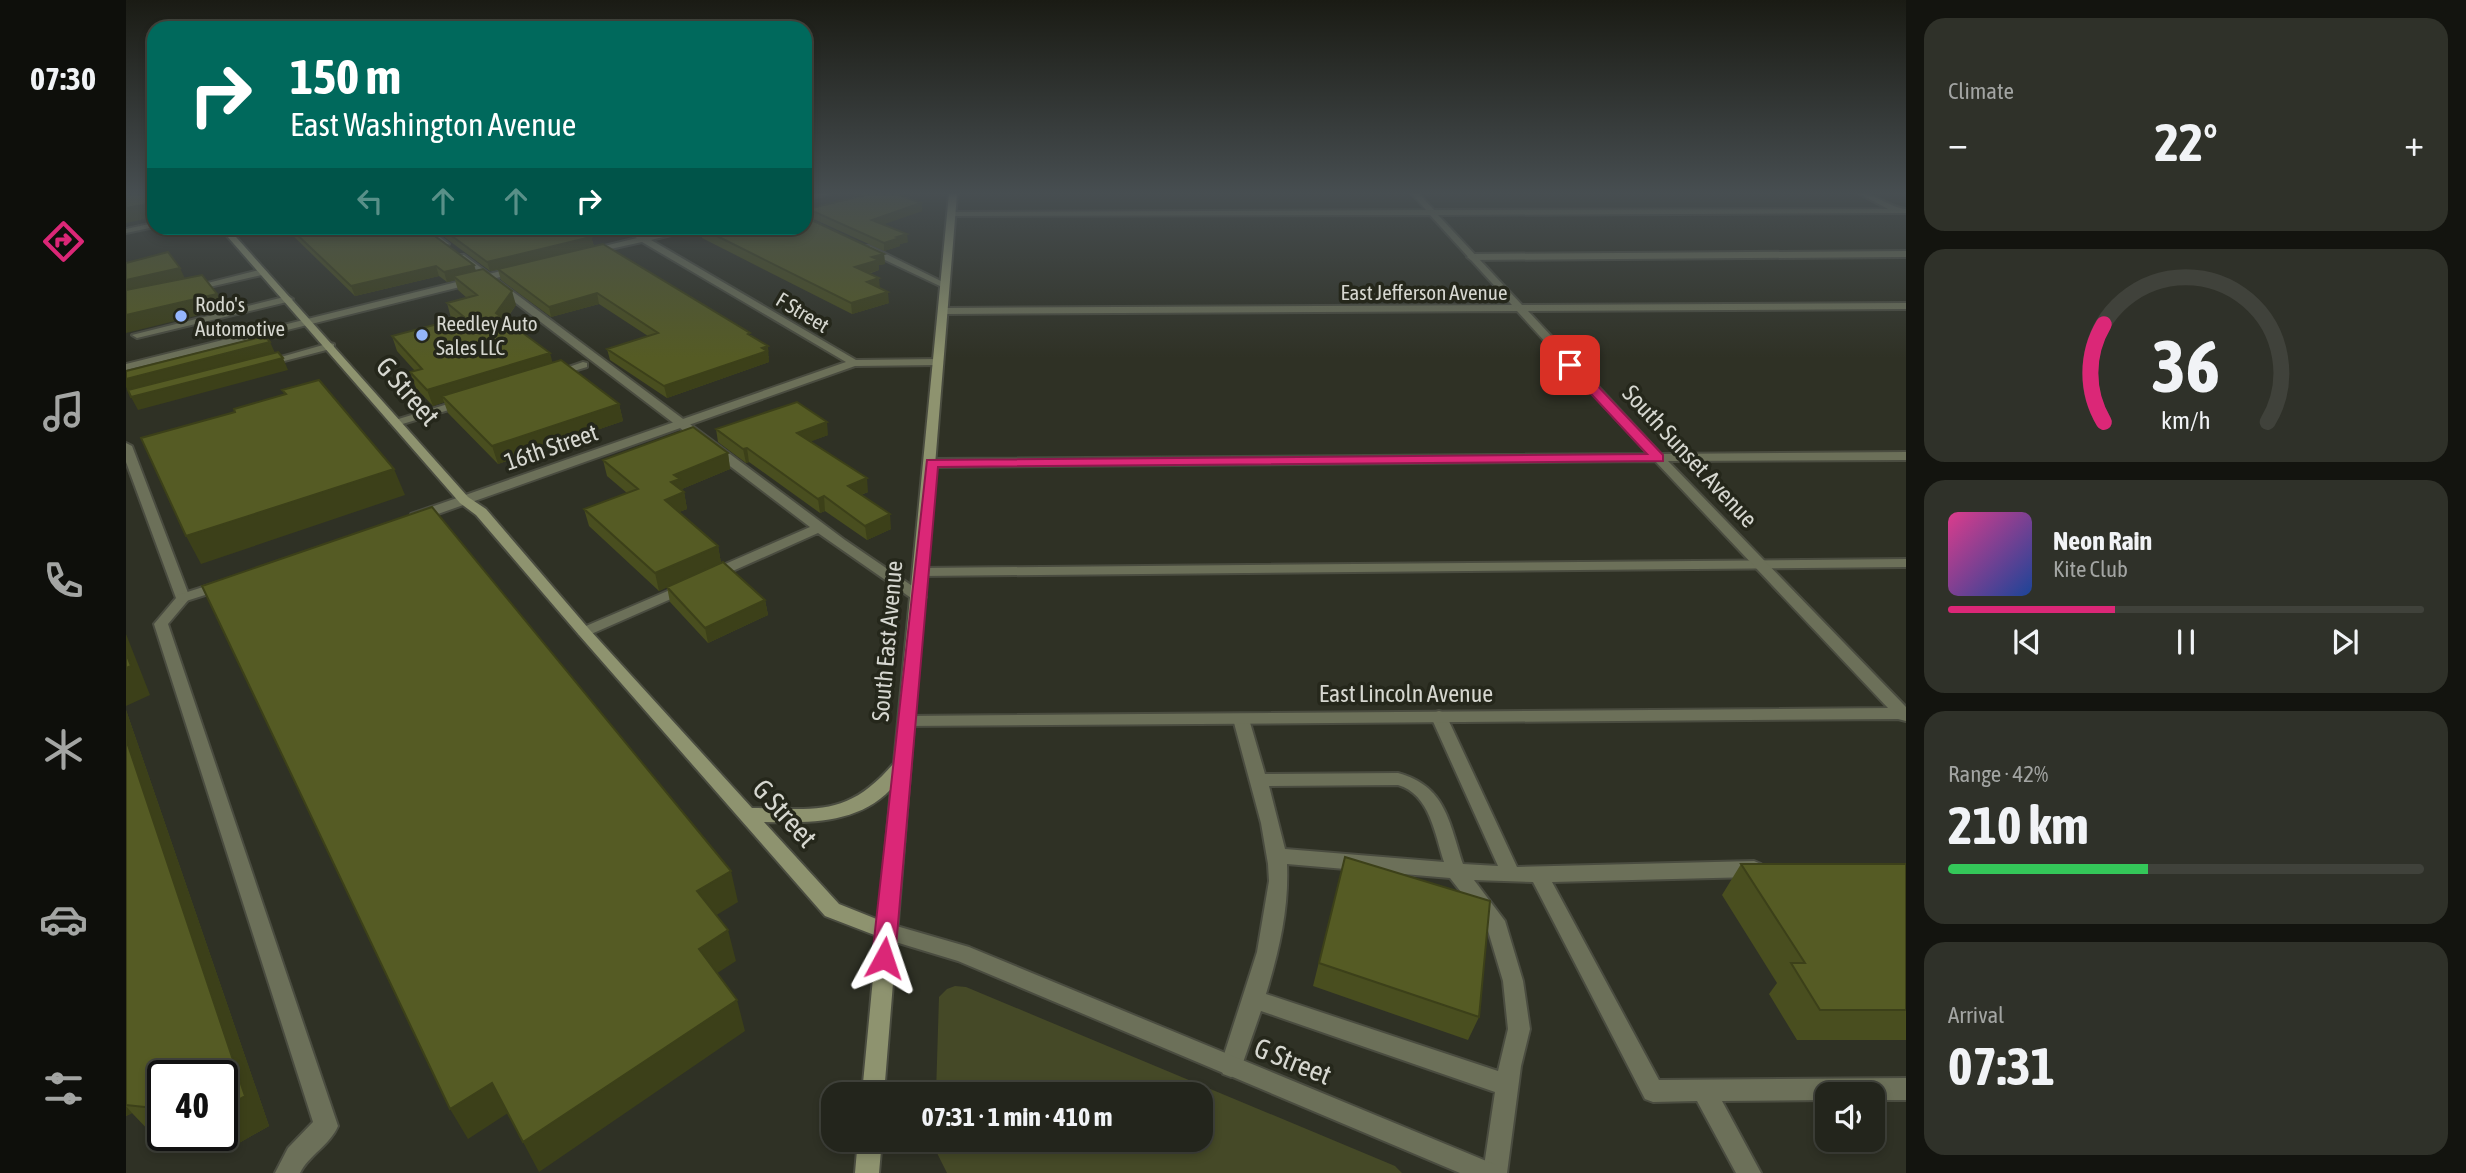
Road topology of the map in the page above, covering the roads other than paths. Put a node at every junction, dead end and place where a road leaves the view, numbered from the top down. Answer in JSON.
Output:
{"nodes":[{"id":1,"x":242,"y":249,"type":"edge"},
{"id":2,"x":451,"y":249,"type":"edge"},
{"id":3,"x":603,"y":249,"type":"edge"},
{"id":4,"x":662,"y":249,"type":"edge"},
{"id":5,"x":867,"y":249,"type":"edge"},
{"id":6,"x":949,"y":249,"type":"edge"},
{"id":7,"x":1464,"y":249,"type":"edge"},
{"id":8,"x":1906,"y":254,"type":"edge"},
{"id":9,"x":575,"y":256,"type":"edge"},
{"id":10,"x":1471,"y":257,"type":"junction"},
{"id":11,"x":525,"y":268,"type":"edge"},
{"id":12,"x":263,"y":272,"type":"junction"},
{"id":13,"x":488,"y":278,"type":"junction"},
{"id":14,"x":945,"y":285,"type":"junction"},
{"id":15,"x":179,"y":291,"type":"edge"},
{"id":16,"x":288,"y":299,"type":"junction"},
{"id":17,"x":1906,"y":306,"type":"edge"},
{"id":18,"x":1518,"y":309,"type":"junction"},
{"id":19,"x":943,"y":311,"type":"junction"},
{"id":20,"x":309,"y":322,"type":"junction"},
{"id":21,"x":137,"y":335,"type":"dead end"},
{"id":22,"x":330,"y":346,"type":"junction"},
{"id":23,"x":938,"y":362,"type":"junction"},
{"id":24,"x":853,"y":363,"type":"junction"},
{"id":25,"x":583,"y":365,"type":"dead end"},
{"id":26,"x":252,"y":366,"type":"edge"},
{"id":27,"x":126,"y":367,"type":"edge"},
{"id":28,"x":545,"y":377,"type":"edge"},
{"id":29,"x":469,"y":400,"type":"edge"},
{"id":30,"x":396,"y":423,"type":"junction"},
{"id":31,"x":685,"y":423,"type":"junction"},
{"id":32,"x":126,"y":446,"type":"edge"},
{"id":33,"x":1906,"y":456,"type":"edge"},
{"id":34,"x":1658,"y":458,"type":"junction"},
{"id":35,"x":932,"y":463,"type":"junction"},
{"id":36,"x":464,"y":500,"type":"junction"},
{"id":37,"x":403,"y":521,"type":"edge"},
{"id":38,"x":819,"y":528,"type":"junction"},
{"id":39,"x":1906,"y":563,"type":"edge"},
{"id":40,"x":1760,"y":565,"type":"junction"},
{"id":41,"x":921,"y":572,"type":"junction"},
{"id":42,"x":235,"y":580,"type":"edge"},
{"id":43,"x":919,"y":597,"type":"junction"},
{"id":44,"x":183,"y":598,"type":"junction"},
{"id":45,"x":584,"y":632,"type":"junction"},
{"id":46,"x":1905,"y":715,"type":"edge"},
{"id":47,"x":1439,"y":717,"type":"junction"},
{"id":48,"x":1241,"y":719,"type":"junction"},
{"id":49,"x":907,"y":722,"type":"junction"},
{"id":50,"x":903,"y":764,"type":"junction"},
{"id":51,"x":1257,"y":780,"type":"junction"},
{"id":52,"x":747,"y":815,"type":"junction"},
{"id":53,"x":1276,"y":856,"type":"junction"},
{"id":54,"x":1770,"y":869,"type":"edge"},
{"id":55,"x":1456,"y":871,"type":"junction"},
{"id":56,"x":1511,"y":874,"type":"junction"},
{"id":57,"x":1538,"y":874,"type":"junction"},
{"id":58,"x":886,"y":931,"type":"junction"},
{"id":59,"x":1254,"y":999,"type":"junction"},
{"id":60,"x":1231,"y":1068,"type":"junction"},
{"id":61,"x":874,"y":1082,"type":"edge"},
{"id":62,"x":1507,"y":1085,"type":"junction"},
{"id":63,"x":1906,"y":1089,"type":"edge"},
{"id":64,"x":1703,"y":1090,"type":"junction"},
{"id":65,"x":869,"y":1152,"type":"edge"},
{"id":66,"x":288,"y":1173,"type":"edge"},
{"id":67,"x":867,"y":1173,"type":"edge"},
{"id":68,"x":1488,"y":1173,"type":"edge"},
{"id":69,"x":1495,"y":1173,"type":"edge"},
{"id":70,"x":1749,"y":1173,"type":"edge"}],
"edges":[{"from":1,"to":12,"type":"street","name":"G Street"},
{"from":2,"to":13,"type":"street"},
{"from":3,"to":9,"type":"street"},
{"from":4,"to":24,"type":"street","name":"F Street"},
{"from":5,"to":14,"type":"street"},
{"from":6,"to":14,"type":"street","name":"South East Avenue"},
{"from":7,"to":10,"type":"street","name":"South Sunset Avenue"},
{"from":8,"to":10,"type":"street"},
{"from":10,"to":18,"type":"street","name":"South Sunset Avenue"},
{"from":11,"to":13,"type":"street"},
{"from":12,"to":15,"type":"street"},
{"from":12,"to":16,"type":"street","name":"G Street"},
{"from":13,"to":20,"type":"street"},
{"from":13,"to":31,"type":"street"},
{"from":14,"to":19,"type":"street","name":"South East Avenue"},
{"from":16,"to":20,"type":"street","name":"G Street"},
{"from":16,"to":21,"type":"street"},
{"from":17,"to":18,"type":"street","name":"East Jefferson Avenue"},
{"from":18,"to":19,"type":"street","name":"East Jefferson Avenue"},
{"from":18,"to":34,"type":"street","name":"South Sunset Avenue"},
{"from":19,"to":23,"type":"street","name":"South East Avenue"},
{"from":20,"to":22,"type":"street","name":"G Street"},
{"from":20,"to":27,"type":"street"},
{"from":22,"to":26,"type":"street"},
{"from":22,"to":30,"type":"street","name":"G Street"},
{"from":23,"to":24,"type":"street","name":"16th Street"},
{"from":23,"to":35,"type":"street","name":"South East Avenue"},
{"from":24,"to":31,"type":"street","name":"16th Street"},
{"from":25,"to":28,"type":"street"},
{"from":29,"to":30,"type":"street"},
{"from":30,"to":36,"type":"street","name":"G Street"},
{"from":31,"to":36,"type":"street","name":"16th Street"},
{"from":31,"to":38,"type":"street"},
{"from":32,"to":44,"type":"street"},
{"from":33,"to":34,"type":"street"},
{"from":34,"to":35,"type":"street"},
{"from":34,"to":40,"type":"street","name":"South Sunset Avenue"},
{"from":35,"to":41,"type":"street","name":"South East Avenue"},
{"from":36,"to":37,"type":"street","name":"16th Street"},
{"from":36,"to":45,"type":"street","name":"G Street"},
{"from":38,"to":43,"type":"street"},
{"from":38,"to":45,"type":"street"},
{"from":39,"to":40,"type":"street"},
{"from":40,"to":41,"type":"street"},
{"from":40,"to":46,"type":"street","name":"South Sunset Avenue"},
{"from":41,"to":43,"type":"street","name":"South East Avenue"},
{"from":42,"to":44,"type":"street"},
{"from":43,"to":49,"type":"street","name":"South East Avenue"},
{"from":44,"to":66,"type":"street"},
{"from":45,"to":52,"type":"street","name":"G Street"},
{"from":46,"to":47,"type":"street","name":"East Lincoln Avenue"},
{"from":47,"to":48,"type":"street","name":"East Lincoln Avenue"},
{"from":47,"to":56,"type":"street"},
{"from":48,"to":49,"type":"street","name":"East Lincoln Avenue"},
{"from":48,"to":51,"type":"street"},
{"from":49,"to":50,"type":"street","name":"South East Avenue"},
{"from":50,"to":52,"type":"street"},
{"from":50,"to":58,"type":"street","name":"South East Avenue"},
{"from":51,"to":53,"type":"street"},
{"from":51,"to":55,"type":"street"},
{"from":52,"to":58,"type":"street","name":"G Street"},
{"from":53,"to":55,"type":"street"},
{"from":53,"to":59,"type":"street"},
{"from":54,"to":57,"type":"street"},
{"from":55,"to":56,"type":"street"},
{"from":55,"to":62,"type":"street"},
{"from":56,"to":57,"type":"street"},
{"from":57,"to":64,"type":"street"},
{"from":58,"to":60,"type":"street","name":"G Street"},
{"from":58,"to":61,"type":"street","name":"South East Avenue"},
{"from":59,"to":60,"type":"street"},
{"from":59,"to":62,"type":"street"},
{"from":60,"to":68,"type":"street","name":"G Street"},
{"from":62,"to":69,"type":"street"},
{"from":63,"to":64,"type":"street"},
{"from":64,"to":70,"type":"street"},
{"from":65,"to":67,"type":"street"}]}
